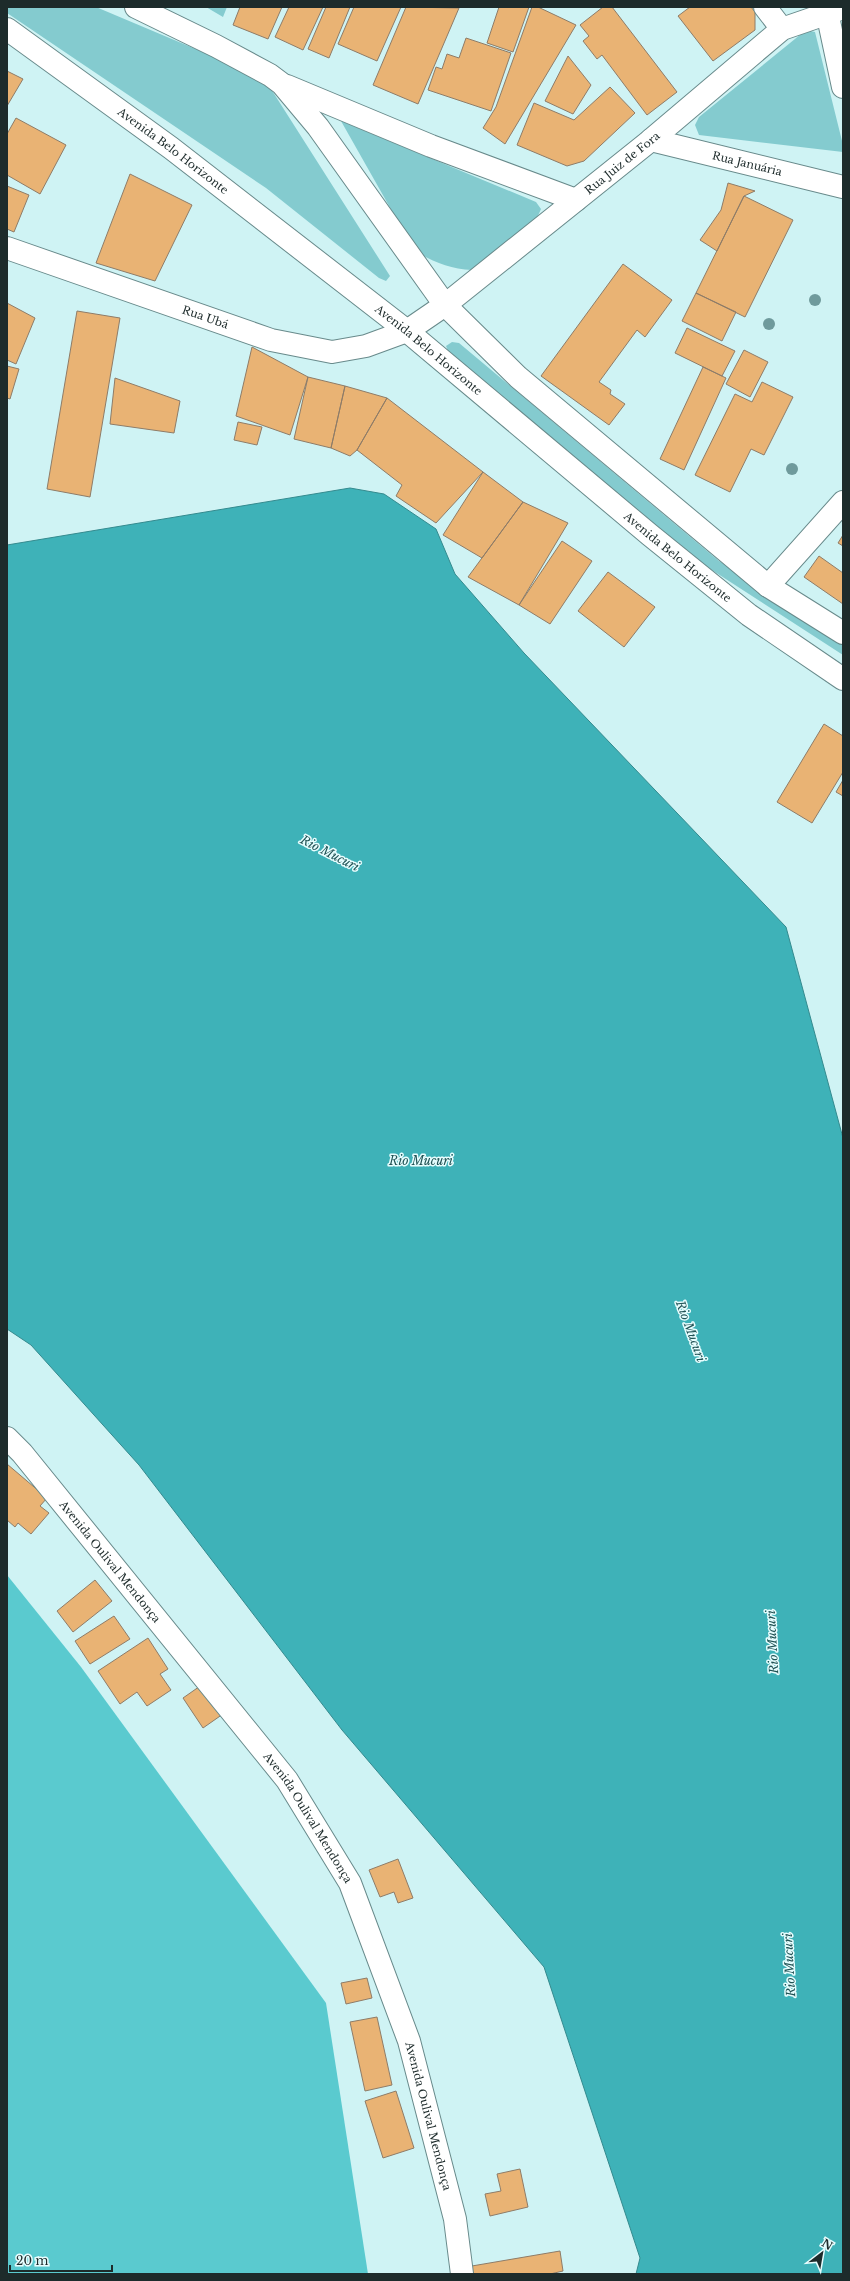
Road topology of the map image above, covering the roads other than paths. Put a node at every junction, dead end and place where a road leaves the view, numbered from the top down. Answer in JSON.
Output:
{"nodes":[{"id":1,"x":136,"y":7,"type":"edge"},
{"id":2,"x":765,"y":7,"type":"edge"},
{"id":3,"x":835,"y":10,"type":"edge"},
{"id":4,"x":7,"y":29,"type":"edge"},
{"id":5,"x":782,"y":29,"type":"junction"},
{"id":6,"x":282,"y":84,"type":"junction"},
{"id":7,"x":843,"y":87,"type":"edge"},
{"id":8,"x":651,"y":140,"type":"junction"},
{"id":9,"x":843,"y":187,"type":"edge"},
{"id":10,"x":576,"y":200,"type":"junction"},
{"id":11,"x":7,"y":248,"type":"edge"},
{"id":12,"x":445,"y":306,"type":"junction"},
{"id":13,"x":407,"y":331,"type":"junction"},
{"id":14,"x":843,"y":502,"type":"edge"},
{"id":15,"x":768,"y":586,"type":"junction"},
{"id":16,"x":843,"y":633,"type":"edge"},
{"id":17,"x":843,"y":679,"type":"edge"},
{"id":18,"x":7,"y":1438,"type":"edge"},
{"id":19,"x":462,"y":2274,"type":"edge"}],
"edges":[{"from":1,"to":6,"type":"street"},
{"from":2,"to":5,"type":"street"},
{"from":3,"to":5,"type":"street","name":"Rua Juiz de Fora"},
{"from":3,"to":7,"type":"street"},
{"from":4,"to":13,"type":"street","name":"Avenida Belo Horizonte"},
{"from":5,"to":8,"type":"street","name":"Rua Juiz de Fora"},
{"from":6,"to":10,"type":"street"},
{"from":6,"to":12,"type":"street"},
{"from":8,"to":9,"type":"street","name":"Rua Januária"},
{"from":8,"to":10,"type":"street","name":"Rua Juiz de Fora"},
{"from":10,"to":12,"type":"street","name":"Rua Juiz de Fora"},
{"from":11,"to":13,"type":"street","name":"Rua Ubá"},
{"from":12,"to":13,"type":"street","name":"Rua Juiz de Fora"},
{"from":12,"to":15,"type":"street"},
{"from":13,"to":17,"type":"street","name":"Avenida Belo Horizonte"},
{"from":14,"to":15,"type":"street"},
{"from":15,"to":16,"type":"street"},
{"from":18,"to":19,"type":"street","name":"Avenida Oulival Mendonça"}]}
